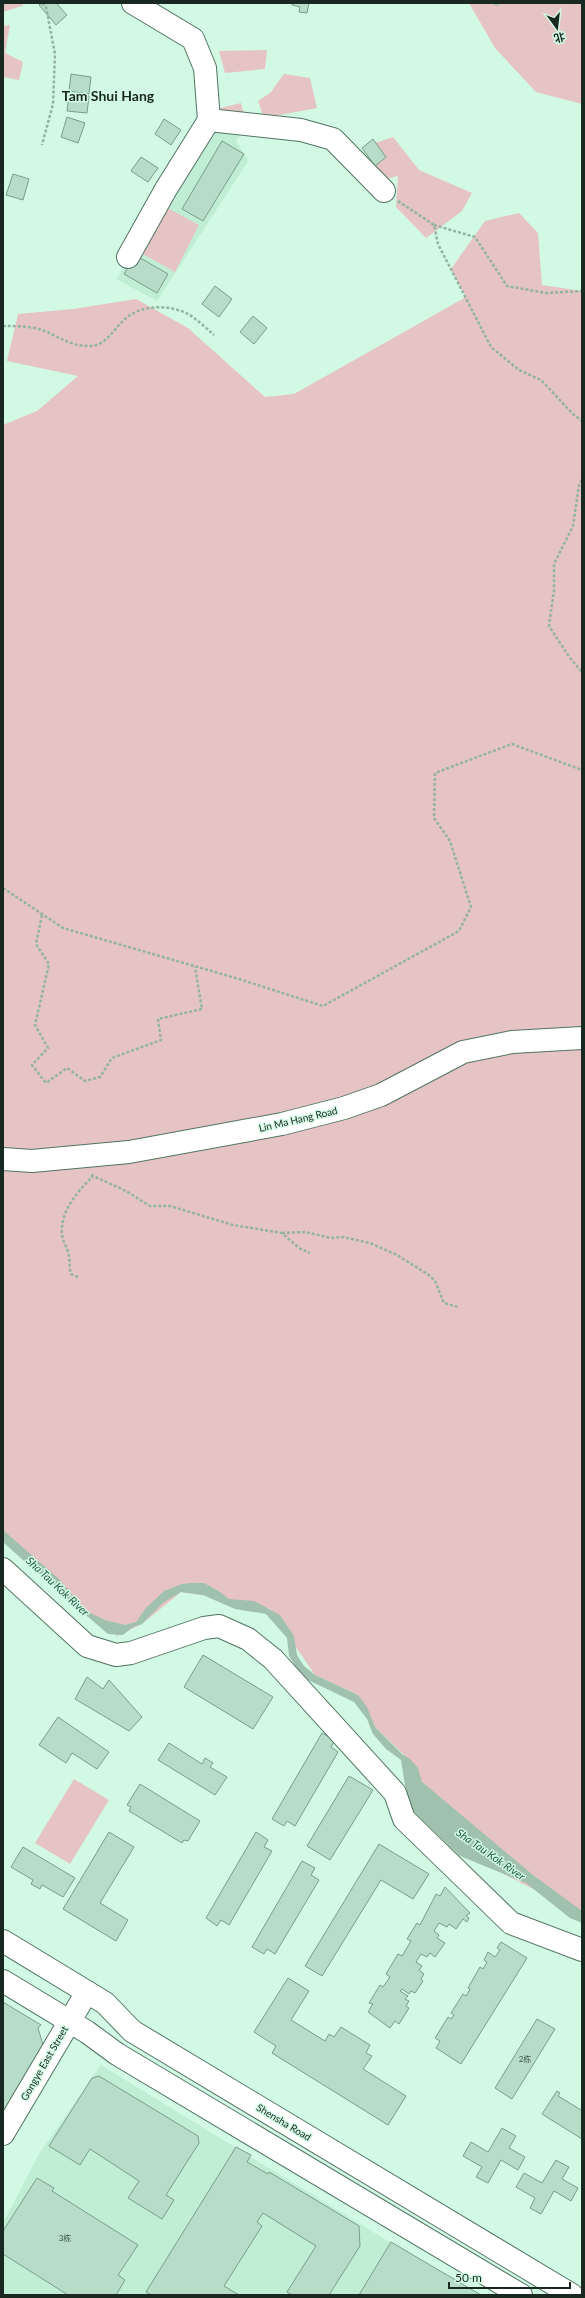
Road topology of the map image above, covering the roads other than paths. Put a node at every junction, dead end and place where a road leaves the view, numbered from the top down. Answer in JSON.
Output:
{"nodes":[{"id":1,"x":133,"y":3,"type":"edge"},
{"id":2,"x":209,"y":120,"type":"junction"},
{"id":3,"x":384,"y":191,"type":"road end"},
{"id":4,"x":128,"y":257,"type":"dead end"},
{"id":5,"x":582,"y":1038,"type":"edge"},
{"id":6,"x":3,"y":1160,"type":"edge"},
{"id":7,"x":3,"y":1569,"type":"edge"},
{"id":8,"x":3,"y":1941,"type":"edge"},
{"id":9,"x":582,"y":1950,"type":"edge"},
{"id":10,"x":3,"y":1981,"type":"edge"},
{"id":11,"x":87,"y":1992,"type":"junction"},
{"id":12,"x":69,"y":2021,"type":"junction"},
{"id":13,"x":3,"y":2134,"type":"edge"},
{"id":14,"x":521,"y":2295,"type":"edge"},
{"id":15,"x":572,"y":2295,"type":"edge"}],
"edges":[{"from":1,"to":2,"type":"main road"},
{"from":2,"to":3,"type":"main road"},
{"from":2,"to":4,"type":"main road"},
{"from":5,"to":6,"type":"main road","name":"Lin Ma Hang Road"},
{"from":7,"to":9,"type":"main road"},
{"from":8,"to":11,"type":"main road","name":"Shensha Road"},
{"from":10,"to":12,"type":"main road"},
{"from":11,"to":12,"type":"main road","name":"Gongye East Street"},
{"from":11,"to":15,"type":"main road","name":"Shensha Road"},
{"from":12,"to":13,"type":"main road","name":"Gongye East Street"},
{"from":12,"to":14,"type":"main road"}]}
